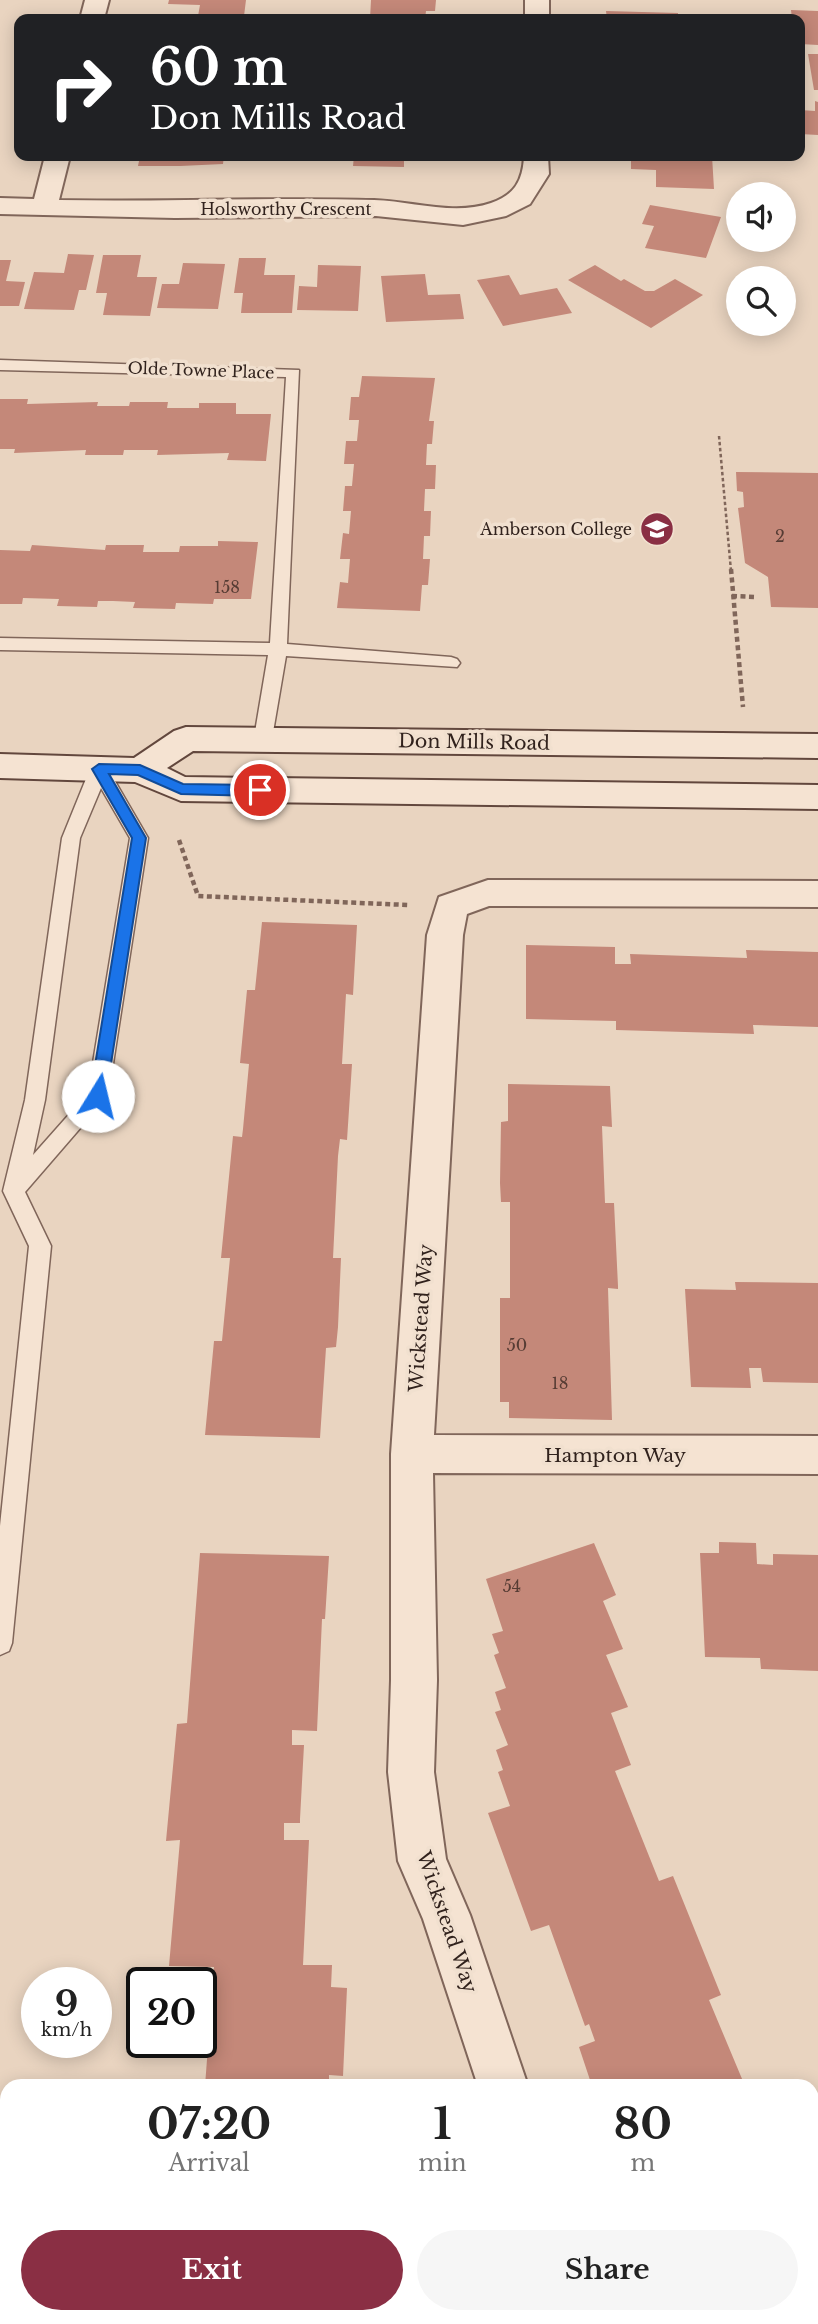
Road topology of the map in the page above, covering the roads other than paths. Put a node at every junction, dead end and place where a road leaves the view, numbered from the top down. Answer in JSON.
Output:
{"nodes":[{"id":1,"x":56,"y":161,"type":"edge"},
{"id":2,"x":536,"y":161,"type":"edge"},
{"id":3,"x":0,"y":206,"type":"edge"},
{"id":4,"x":45,"y":206,"type":"junction"},
{"id":5,"x":0,"y":365,"type":"edge"},
{"id":6,"x":0,"y":645,"type":"edge"},
{"id":7,"x":278,"y":649,"type":"junction"},
{"id":8,"x":451,"y":663,"type":"dead end"},
{"id":9,"x":263,"y":738,"type":"junction"},
{"id":10,"x":818,"y":746,"type":"edge"},
{"id":11,"x":0,"y":765,"type":"edge"},
{"id":12,"x":99,"y":769,"type":"junction"},
{"id":13,"x":140,"y":770,"type":"junction"},
{"id":14,"x":818,"y":797,"type":"edge"},
{"id":15,"x":818,"y":894,"type":"edge"},
{"id":16,"x":7,"y":1193,"type":"edge"},
{"id":17,"x":412,"y":1454,"type":"junction"},
{"id":18,"x":818,"y":1455,"type":"edge"},
{"id":19,"x":0,"y":1643,"type":"edge"},
{"id":20,"x":501,"y":2079,"type":"edge"}],
"edges":[{"from":1,"to":4,"type":"street"},
{"from":2,"to":4,"type":"street","name":"Holsworthy Crescent"},
{"from":3,"to":4,"type":"street","name":"Holsworthy Crescent"},
{"from":5,"to":7,"type":"lane","name":"Olde Towne Place"},
{"from":6,"to":7,"type":"lane"},
{"from":7,"to":8,"type":"lane"},
{"from":7,"to":9,"type":"lane","name":"Olde Towne Place"},
{"from":9,"to":10,"type":"street","name":"Don Mills Road"},
{"from":9,"to":13,"type":"street","name":"Don Mills Road"},
{"from":11,"to":12,"type":"street"},
{"from":12,"to":13,"type":"street"},
{"from":12,"to":16,"type":"lane"},
{"from":12,"to":16,"type":"lane"},
{"from":13,"to":14,"type":"street"},
{"from":15,"to":17,"type":"street","name":"Wickstead Way"},
{"from":16,"to":19,"type":"lane"},
{"from":17,"to":18,"type":"street","name":"Hampton Way"},
{"from":17,"to":20,"type":"street","name":"Wickstead Way"}]}
